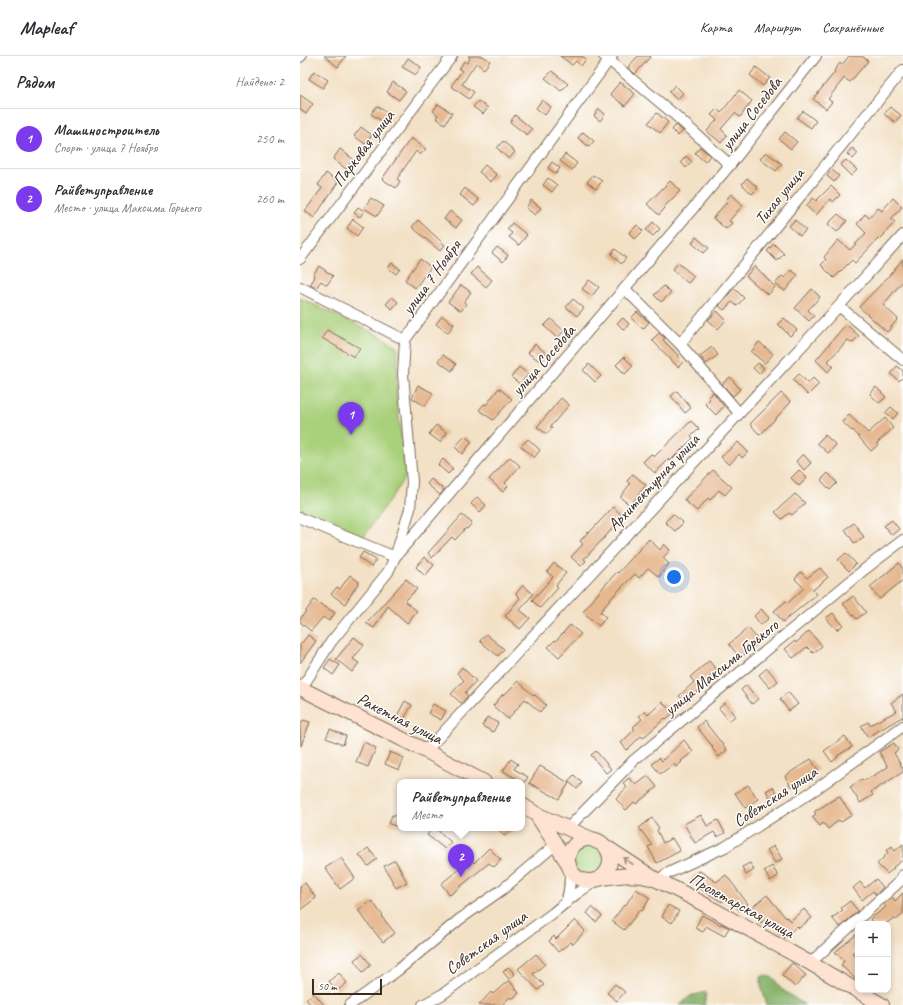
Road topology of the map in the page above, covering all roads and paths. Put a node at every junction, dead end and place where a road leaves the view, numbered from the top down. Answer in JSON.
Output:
{"nodes":[{"id":1,"x":452,"y":56,"type":"edge"},
{"id":2,"x":816,"y":56,"type":"edge"},
{"id":3,"x":608,"y":57,"type":"edge"},
{"id":4,"x":903,"y":70,"type":"edge"},
{"id":5,"x":730,"y":165,"type":"junction"},
{"id":6,"x":903,"y":235,"type":"edge"},
{"id":7,"x":300,"y":259,"type":"edge"},
{"id":8,"x":300,"y":287,"type":"edge"},
{"id":9,"x":625,"y":289,"type":"junction"},
{"id":10,"x":839,"y":306,"type":"junction"},
{"id":11,"x":405,"y":340,"type":"junction"},
{"id":12,"x":680,"y":344,"type":"junction"},
{"id":13,"x":903,"y":360,"type":"edge"},
{"id":14,"x":739,"y":413,"type":"junction"},
{"id":15,"x":300,"y":518,"type":"edge"},
{"id":16,"x":903,"y":540,"type":"edge"},
{"id":17,"x":395,"y":558,"type":"junction"},
{"id":18,"x":300,"y":688,"type":"edge"},
{"id":19,"x":903,"y":726,"type":"edge"},
{"id":20,"x":426,"y":751,"type":"junction"},
{"id":21,"x":478,"y":779,"type":"edge"},
{"id":22,"x":525,"y":807,"type":"edge"},
{"id":23,"x":536,"y":814,"type":"junction"},
{"id":24,"x":568,"y":828,"type":"junction"},
{"id":25,"x":600,"y":843,"type":"junction"},
{"id":26,"x":555,"y":845,"type":"junction"},
{"id":27,"x":569,"y":865,"type":"junction"},
{"id":28,"x":903,"y":875,"type":"edge"},
{"id":29,"x":598,"y":880,"type":"junction"},
{"id":30,"x":657,"y":880,"type":"junction"},
{"id":31,"x":566,"y":903,"type":"junction"},
{"id":32,"x":810,"y":963,"type":"junction"},
{"id":33,"x":350,"y":1005,"type":"edge"},
{"id":34,"x":423,"y":1005,"type":"edge"},
{"id":35,"x":882,"y":1005,"type":"edge"}],
"edges":[{"from":1,"to":7,"type":"street","name":"Парковая улица"},
{"from":2,"to":5,"type":"street","name":"улица Соседова"},
{"from":3,"to":5,"type":"street"},
{"from":3,"to":11,"type":"street","name":"улица 7 Ноября"},
{"from":4,"to":12,"type":"street","name":"Тихая улица"},
{"from":5,"to":9,"type":"street","name":"улица Соседова"},
{"from":6,"to":10,"type":"street","name":"Архитектурная улица"},
{"from":8,"to":11,"type":"street"},
{"from":9,"to":12,"type":"street"},
{"from":9,"to":17,"type":"street","name":"улица Соседова"},
{"from":10,"to":13,"type":"street"},
{"from":10,"to":14,"type":"street","name":"Архитектурная улица"},
{"from":11,"to":17,"type":"street","name":"улица 7 Ноября"},
{"from":12,"to":14,"type":"street"},
{"from":14,"to":20,"type":"street","name":"Архитектурная улица"},
{"from":15,"to":17,"type":"street"},
{"from":16,"to":24,"type":"street","name":"улица Максима Горького"},
{"from":17,"to":18,"type":"street","name":"улица Соседова"},
{"from":18,"to":20,"type":"main road","name":"Ракетная улица"},
{"from":19,"to":30,"type":"street","name":"Советская улица"},
{"from":20,"to":21,"type":"main road","name":"Ракетная улица"},
{"from":22,"to":23,"type":"main road"},
{"from":23,"to":24,"type":"main road"},
{"from":23,"to":26,"type":"main road"},
{"from":24,"to":25,"type":"main road"},
{"from":25,"to":27,"type":"main road"},
{"from":25,"to":29,"type":"main road"},
{"from":30,"to":25,"type":"main road","name":"Пролетарская улица","one_way":true},
{"from":26,"to":27,"type":"main road"},
{"from":26,"to":33,"type":"street"},
{"from":27,"to":29,"type":"main road"},
{"from":27,"to":31,"type":"street"},
{"from":28,"to":32,"type":"street"},
{"from":29,"to":30,"type":"main road","name":"Пролетарская улица"},
{"from":29,"to":31,"type":"street","name":"Советская улица"},
{"from":30,"to":32,"type":"main road","name":"Пролетарская улица"},
{"from":31,"to":34,"type":"street","name":"Советская улица"},
{"from":32,"to":35,"type":"main road","name":"Пролетарская улица"}]}
